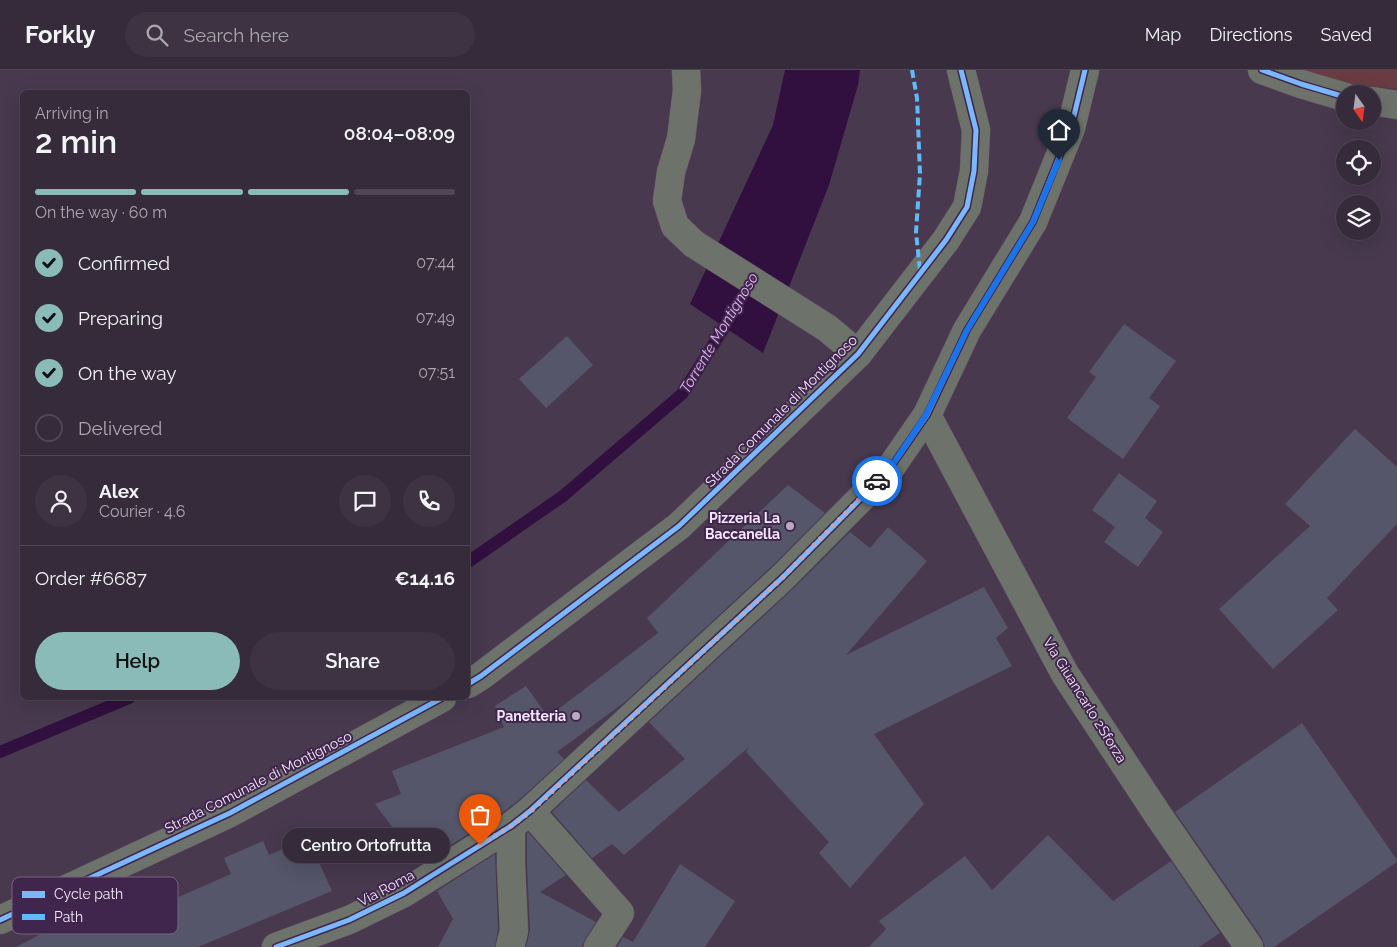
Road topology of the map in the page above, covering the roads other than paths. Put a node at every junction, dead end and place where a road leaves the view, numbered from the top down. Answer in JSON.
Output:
{"nodes":[{"id":1,"x":686,"y":70,"type":"edge"},
{"id":2,"x":961,"y":70,"type":"edge"},
{"id":3,"x":1085,"y":70,"type":"edge"},
{"id":4,"x":1262,"y":70,"type":"edge"},
{"id":5,"x":1336,"y":94,"type":"edge"},
{"id":6,"x":1381,"y":102,"type":"edge"},
{"id":7,"x":1397,"y":105,"type":"edge"},
{"id":8,"x":858,"y":354,"type":"junction"},
{"id":9,"x":926,"y":415,"type":"junction"},
{"id":10,"x":470,"y":683,"type":"edge"},
{"id":11,"x":438,"y":700,"type":"edge"},
{"id":12,"x":520,"y":819,"type":"junction"},
{"id":13,"x":92,"y":877,"type":"edge"},
{"id":14,"x":12,"y":914,"type":"edge"},
{"id":15,"x":0,"y":920,"type":"edge"},
{"id":16,"x":276,"y":947,"type":"edge"},
{"id":17,"x":510,"y":947,"type":"edge"},
{"id":18,"x":598,"y":947,"type":"edge"},
{"id":19,"x":1249,"y":947,"type":"edge"}],
"edges":[{"from":1,"to":8,"type":"street"},
{"from":2,"to":8,"type":"street","name":"Strada Comunale di Montignoso"},
{"from":3,"to":9,"type":"street","name":"Via Roma"},
{"from":4,"to":5,"type":"street"},
{"from":6,"to":7,"type":"street"},
{"from":8,"to":10,"type":"street","name":"Strada Comunale di Montignoso"},
{"from":9,"to":12,"type":"street","name":"Via Roma"},
{"from":9,"to":19,"type":"street","name":"Via Giuancarlo 2Sforza"},
{"from":11,"to":13,"type":"street","name":"Strada Comunale di Montignoso"},
{"from":12,"to":16,"type":"street","name":"Via Roma"},
{"from":12,"to":17,"type":"street"},
{"from":12,"to":18,"type":"street"},
{"from":14,"to":15,"type":"street","name":"Strada Comunale di Montignoso"}]}
